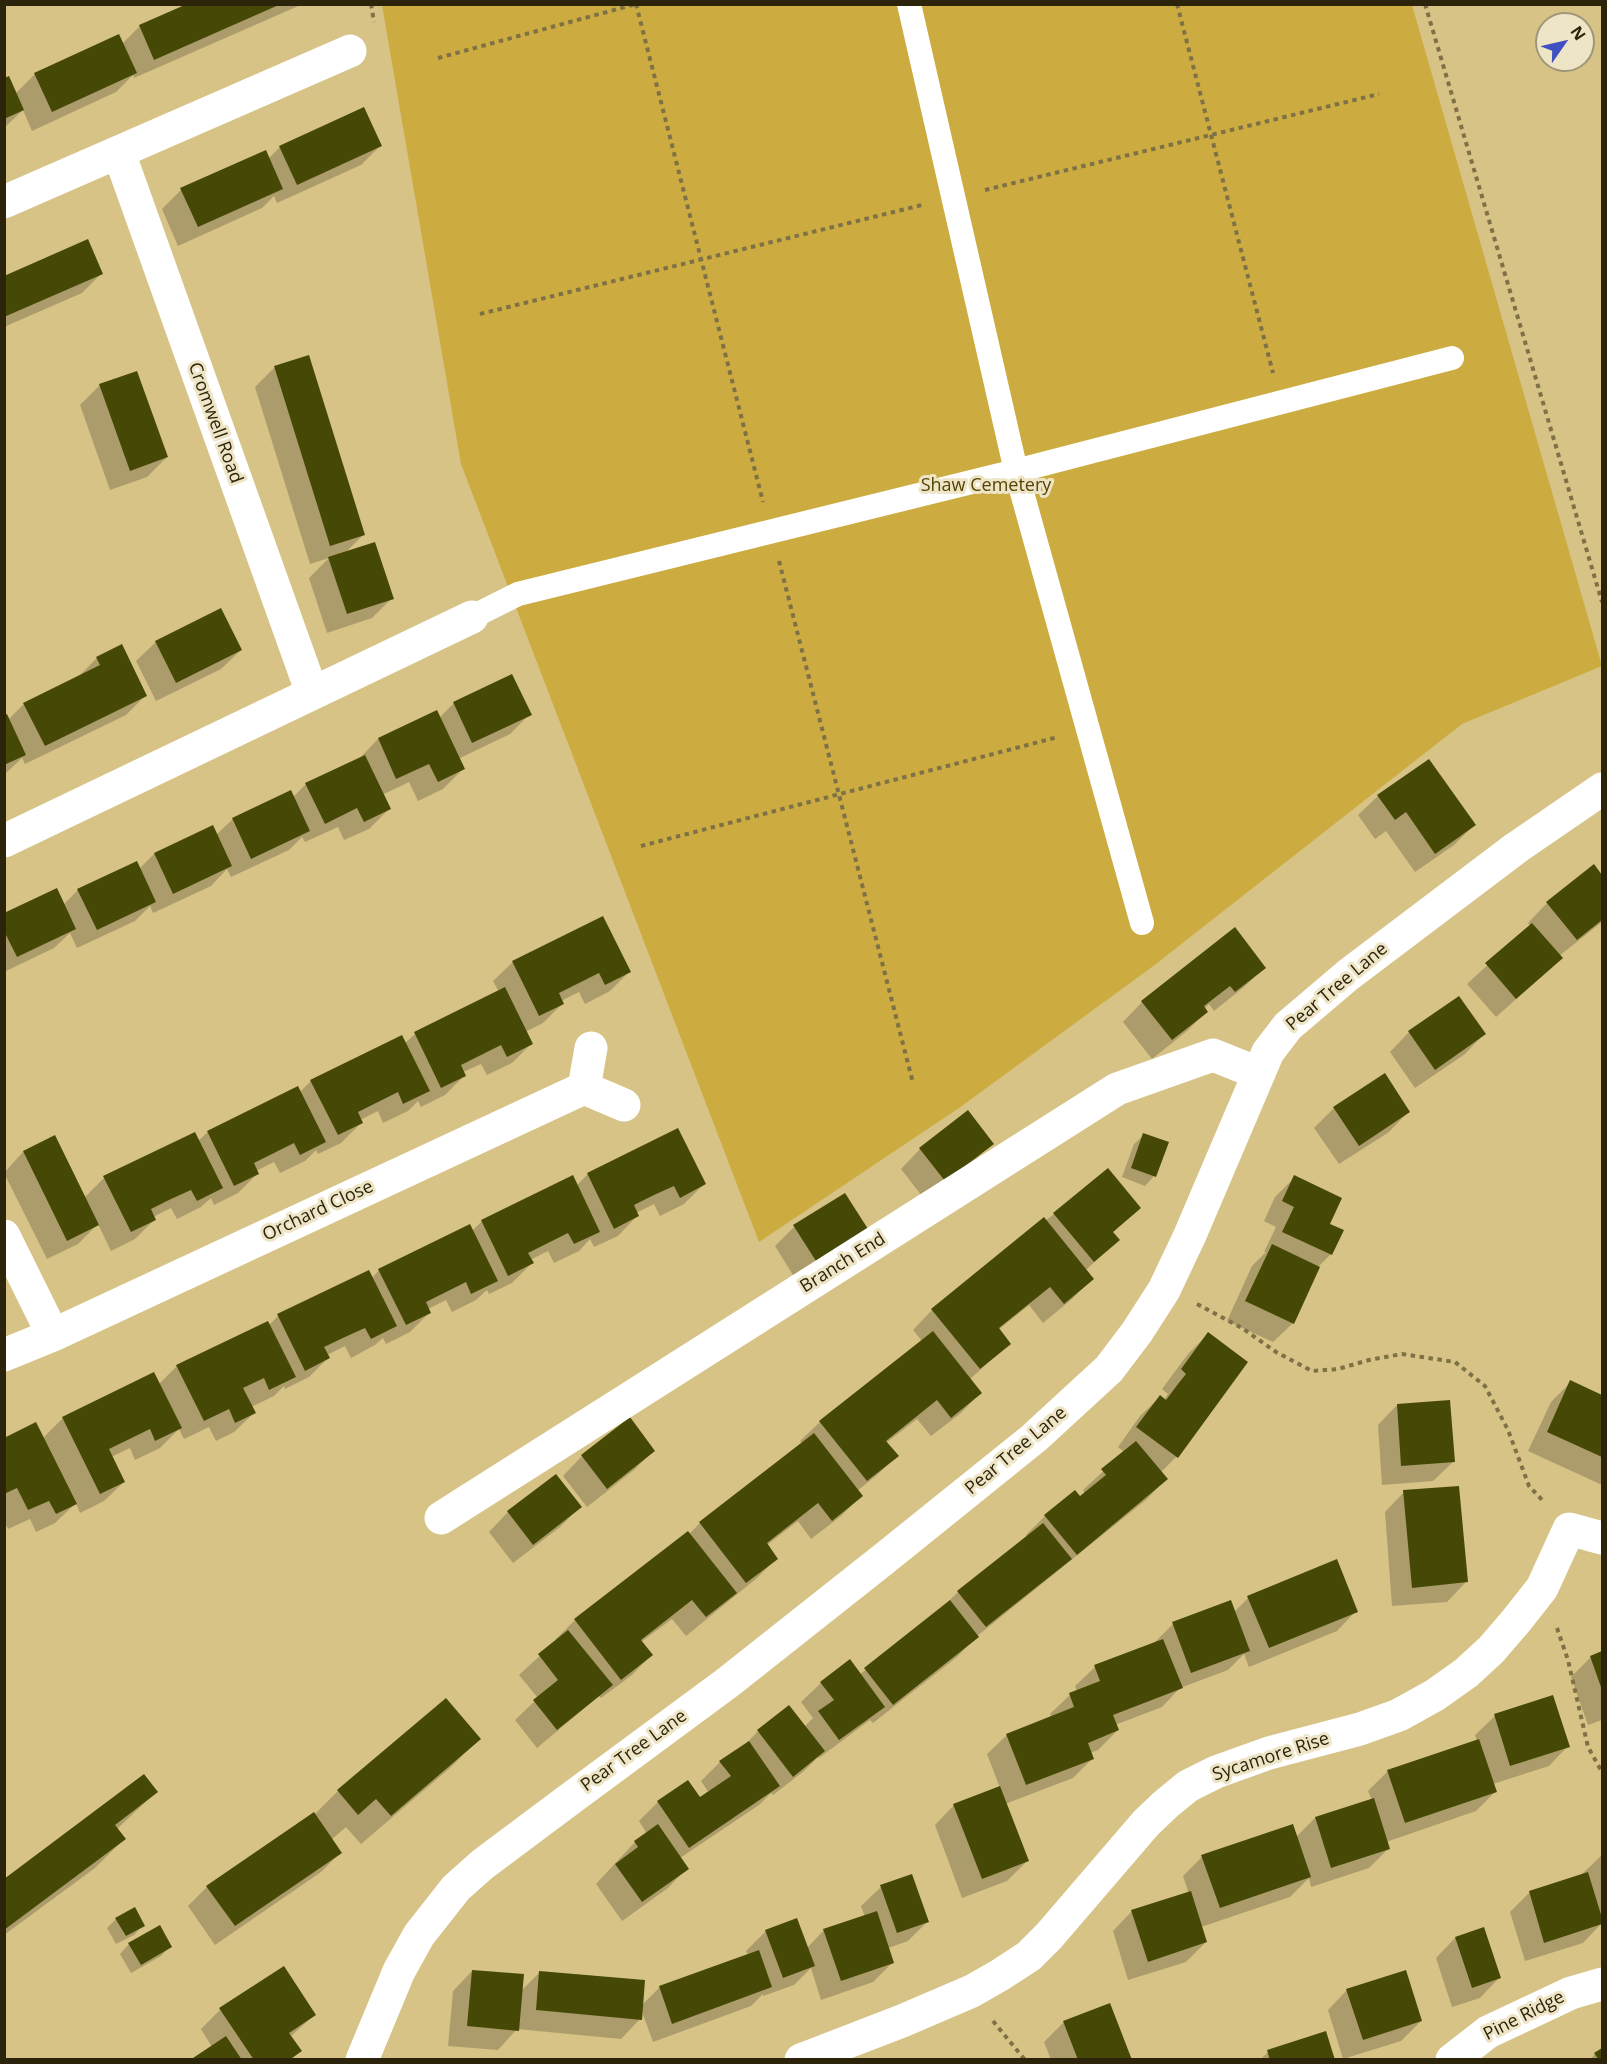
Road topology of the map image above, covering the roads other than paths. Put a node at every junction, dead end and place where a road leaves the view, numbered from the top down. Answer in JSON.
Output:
{"nodes":[{"id":1,"x":909,"y":4,"type":"edge"},
{"id":2,"x":350,"y":51,"type":"dead end"},
{"id":3,"x":118,"y":153,"type":"junction"},
{"id":4,"x":4,"y":202,"type":"edge"},
{"id":5,"x":1452,"y":358,"type":"dead end"},
{"id":6,"x":1016,"y":471,"type":"junction"},
{"id":7,"x":472,"y":617,"type":"joint"},
{"id":8,"x":312,"y":693,"type":"junction"},
{"id":9,"x":1602,"y":789,"type":"edge"},
{"id":10,"x":4,"y":841,"type":"edge"},
{"id":11,"x":1142,"y":923,"type":"dead end"},
{"id":12,"x":591,"y":1048,"type":"dead end"},
{"id":13,"x":1258,"y":1074,"type":"junction"},
{"id":14,"x":584,"y":1088,"type":"junction"},
{"id":15,"x":624,"y":1105,"type":"dead end"},
{"id":16,"x":4,"y":1236,"type":"edge"},
{"id":17,"x":52,"y":1335,"type":"junction"},
{"id":18,"x":4,"y":1355,"type":"edge"},
{"id":19,"x":441,"y":1518,"type":"dead end"},
{"id":20,"x":1602,"y":1538,"type":"edge"},
{"id":21,"x":1602,"y":1984,"type":"edge"},
{"id":22,"x":362,"y":2060,"type":"edge"},
{"id":23,"x":801,"y":2060,"type":"edge"},
{"id":24,"x":1452,"y":2060,"type":"edge"}],
"edges":[{"from":1,"to":6,"type":"lane"},
{"from":2,"to":3,"type":"street"},
{"from":3,"to":4,"type":"street"},
{"from":3,"to":8,"type":"street","name":"Cromwell Road"},
{"from":5,"to":6,"type":"lane"},
{"from":6,"to":7,"type":"lane"},
{"from":6,"to":11,"type":"lane"},
{"from":7,"to":8,"type":"street"},
{"from":8,"to":10,"type":"street"},
{"from":9,"to":13,"type":"street","name":"Pear Tree Lane"},
{"from":12,"to":14,"type":"street"},
{"from":13,"to":19,"type":"street","name":"Branch End"},
{"from":13,"to":22,"type":"street","name":"Pear Tree Lane"},
{"from":14,"to":15,"type":"street"},
{"from":14,"to":17,"type":"street","name":"Orchard Close"},
{"from":16,"to":17,"type":"street"},
{"from":17,"to":18,"type":"street","name":"Orchard Close"},
{"from":20,"to":23,"type":"street","name":"Sycamore Rise"},
{"from":21,"to":24,"type":"street","name":"Pine Ridge"}]}
